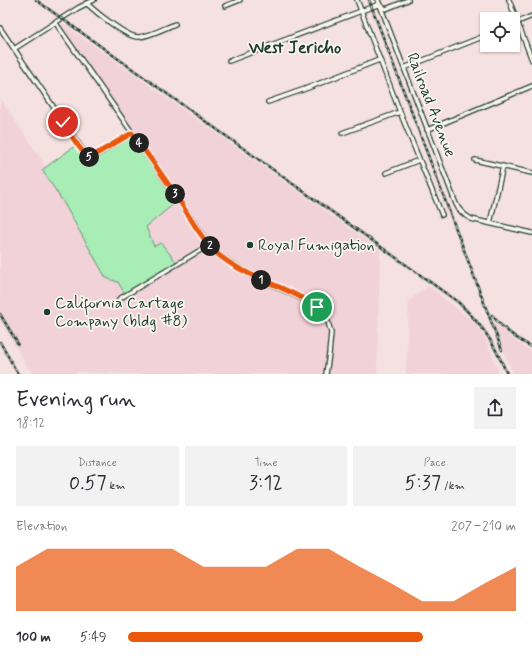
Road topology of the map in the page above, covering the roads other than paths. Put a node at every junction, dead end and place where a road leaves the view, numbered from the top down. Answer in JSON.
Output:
{"nodes":[{"id":1,"x":94,"y":0,"type":"edge"},
{"id":2,"x":240,"y":0,"type":"edge"},
{"id":3,"x":357,"y":0,"type":"edge"},
{"id":4,"x":378,"y":0,"type":"edge"},
{"id":5,"x":408,"y":0,"type":"edge"},
{"id":6,"x":509,"y":0,"type":"edge"},
{"id":7,"x":86,"y":3,"type":"junction"},
{"id":8,"x":225,"y":6,"type":"dead end"},
{"id":9,"x":381,"y":6,"type":"junction"},
{"id":10,"x":361,"y":12,"type":"junction"},
{"id":11,"x":514,"y":12,"type":"edge"},
{"id":12,"x":532,"y":16,"type":"edge"},
{"id":13,"x":520,"y":21,"type":"edge"},
{"id":14,"x":55,"y":22,"type":"junction"},
{"id":15,"x":175,"y":24,"type":"dead end"},
{"id":16,"x":520,"y":27,"type":"edge"},
{"id":17,"x":0,"y":28,"type":"edge"},
{"id":18,"x":480,"y":38,"type":"edge"},
{"id":19,"x":14,"y":48,"type":"junction"},
{"id":20,"x":379,"y":60,"type":"junction"},
{"id":21,"x":532,"y":60,"type":"edge"},
{"id":22,"x":229,"y":61,"type":"dead end"},
{"id":23,"x":404,"y":68,"type":"junction"},
{"id":24,"x":532,"y":86,"type":"edge"},
{"id":25,"x":268,"y":102,"type":"dead end"},
{"id":26,"x":400,"y":112,"type":"junction"},
{"id":27,"x":428,"y":130,"type":"junction"},
{"id":28,"x":132,"y":133,"type":"junction"},
{"id":29,"x":342,"y":133,"type":"dead end"},
{"id":30,"x":419,"y":160,"type":"junction"},
{"id":31,"x":475,"y":160,"type":"dead end"},
{"id":32,"x":503,"y":166,"type":"junction"},
{"id":33,"x":386,"y":173,"type":"dead end"},
{"id":34,"x":532,"y":173,"type":"edge"},
{"id":35,"x":442,"y":215,"type":"dead end"},
{"id":36,"x":490,"y":223,"type":"junction"},
{"id":37,"x":532,"y":233,"type":"edge"},
{"id":38,"x":209,"y":245,"type":"junction"},
{"id":39,"x":119,"y":299,"type":"dead end"},
{"id":40,"x":326,"y":374,"type":"edge"}],
"edges":[{"from":1,"to":7,"type":"street"},
{"from":2,"to":8,"type":"street"},
{"from":3,"to":10,"type":"street"},
{"from":4,"to":9,"type":"street","name":"Railroad Avenue"},
{"from":5,"to":9,"type":"street"},
{"from":6,"to":11,"type":"street"},
{"from":7,"to":14,"type":"street"},
{"from":7,"to":15,"type":"street"},
{"from":9,"to":10,"type":"street"},
{"from":9,"to":23,"type":"street","name":"Railroad Avenue"},
{"from":10,"to":20,"type":"street"},
{"from":10,"to":22,"type":"street"},
{"from":12,"to":13,"type":"street"},
{"from":14,"to":19,"type":"street"},
{"from":14,"to":28,"type":"street"},
{"from":16,"to":21,"type":"street"},
{"from":17,"to":19,"type":"street"},
{"from":18,"to":23,"type":"street"},
{"from":19,"to":28,"type":"street"},
{"from":20,"to":25,"type":"street"},
{"from":20,"to":26,"type":"street"},
{"from":23,"to":27,"type":"street","name":"Railroad Avenue"},
{"from":24,"to":27,"type":"street"},
{"from":26,"to":29,"type":"street"},
{"from":26,"to":30,"type":"street"},
{"from":27,"to":36,"type":"street","name":"Railroad Avenue"},
{"from":28,"to":38,"type":"street"},
{"from":30,"to":33,"type":"street"},
{"from":30,"to":35,"type":"street"},
{"from":31,"to":32,"type":"street"},
{"from":32,"to":34,"type":"street"},
{"from":32,"to":36,"type":"street"},
{"from":36,"to":37,"type":"street"},
{"from":38,"to":39,"type":"street"},
{"from":38,"to":40,"type":"street"}]}
